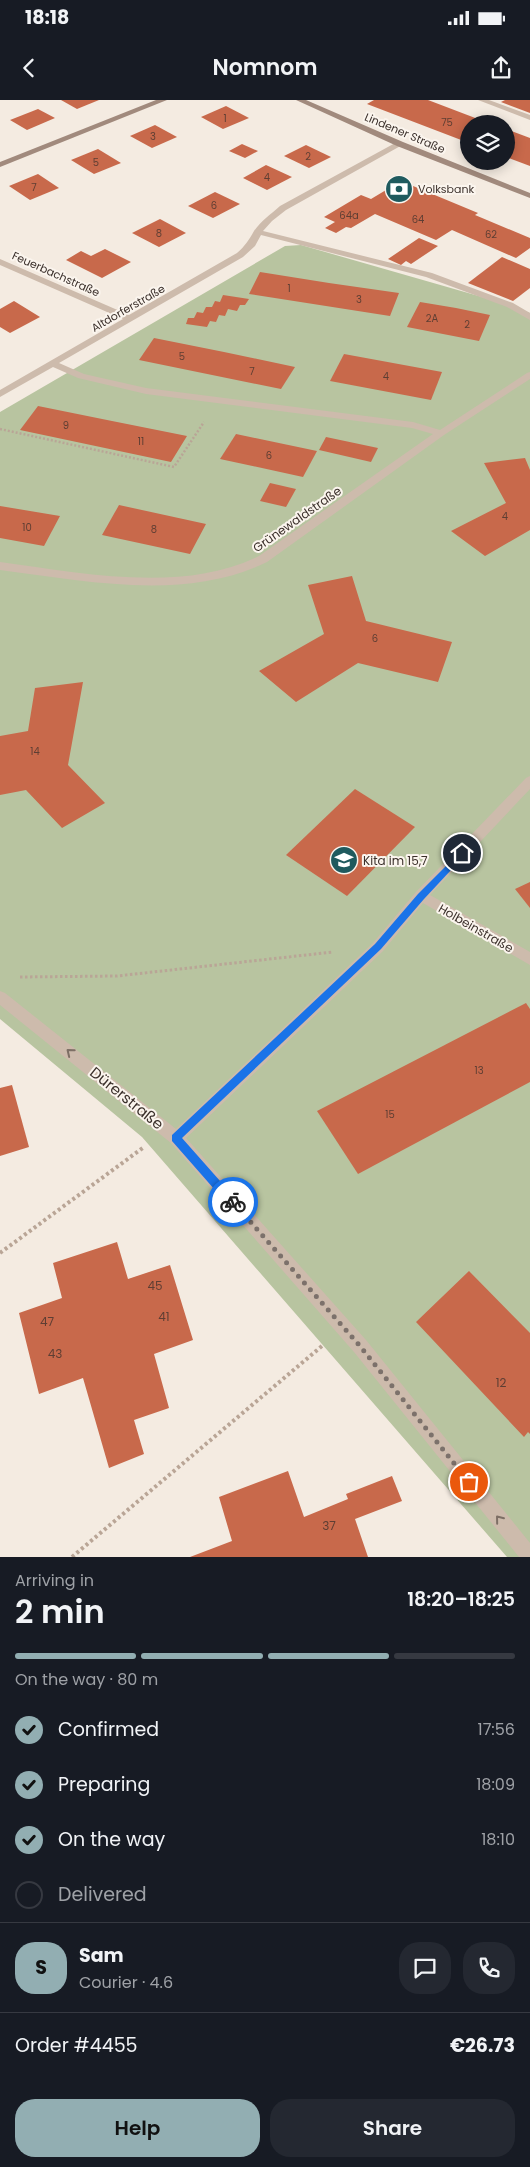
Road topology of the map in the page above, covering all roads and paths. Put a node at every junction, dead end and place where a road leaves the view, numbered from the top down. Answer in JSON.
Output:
{"nodes":[{"id":1,"x":163,"y":100,"type":"edge"},
{"id":2,"x":300,"y":100,"type":"edge"},
{"id":3,"x":486,"y":101,"type":"edge"},
{"id":4,"x":530,"y":118,"type":"edge"},
{"id":5,"x":400,"y":144,"type":"junction"},
{"id":6,"x":0,"y":165,"type":"edge"},
{"id":7,"x":530,"y":196,"type":"edge"},
{"id":8,"x":258,"y":232,"type":"junction"},
{"id":9,"x":0,"y":262,"type":"edge"},
{"id":10,"x":530,"y":318,"type":"edge"},
{"id":11,"x":130,"y":319,"type":"junction"},
{"id":12,"x":53,"y":364,"type":"junction"},
{"id":13,"x":530,"y":375,"type":"edge"},
{"id":14,"x":0,"y":394,"type":"edge"},
{"id":15,"x":218,"y":401,"type":"junction"},
{"id":16,"x":0,"y":429,"type":"edge"},
{"id":17,"x":441,"y":433,"type":"junction"},
{"id":18,"x":0,"y":566,"type":"edge"},
{"id":19,"x":530,"y":782,"type":"edge"},
{"id":20,"x":421,"y":896,"type":"junction"},
{"id":21,"x":378,"y":947,"type":"junction"},
{"id":22,"x":530,"y":959,"type":"edge"},
{"id":23,"x":10,"y":978,"type":"dead end"},
{"id":24,"x":0,"y":997,"type":"edge"},
{"id":25,"x":171,"y":1134,"type":"junction"},
{"id":26,"x":0,"y":1254,"type":"edge"},
{"id":27,"x":344,"y":1328,"type":"junction"},
{"id":28,"x":72,"y":1557,"type":"edge"},
{"id":29,"x":530,"y":1557,"type":"edge"}],
"edges":[{"from":1,"to":6,"type":"main road"},
{"from":2,"to":5,"type":"main road","name":"Lindener Straße"},
{"from":3,"to":4,"type":"street"},
{"from":5,"to":7,"type":"main road","name":"Lindener Straße"},
{"from":5,"to":8,"type":"street","name":"Altdorferstraße"},
{"from":8,"to":10,"type":"street"},
{"from":8,"to":11,"type":"street","name":"Altdorferstraße"},
{"from":9,"to":11,"type":"street","name":"Feuerbachstraße"},
{"from":11,"to":12,"type":"street","name":"Altdorferstraße"},
{"from":12,"to":14,"type":"street","name":"Altdorferstraße"},
{"from":12,"to":15,"type":"street"},
{"from":13,"to":17,"type":"street","name":"Grünewaldstraße"},
{"from":15,"to":16,"type":"path"},
{"from":15,"to":17,"type":"street"},
{"from":17,"to":18,"type":"street","name":"Grünewaldstraße"},
{"from":19,"to":20,"type":"street"},
{"from":20,"to":21,"type":"street"},
{"from":20,"to":22,"type":"street","name":"Holbeinstraße"},
{"from":21,"to":23,"type":"path"},
{"from":21,"to":25,"type":"street"},
{"from":25,"to":24,"type":"street","name":"Dürerstraße","one_way":true},
{"from":25,"to":26,"type":"path"},
{"from":25,"to":27,"type":"street","name":"Dürerstraße"},
{"from":27,"to":28,"type":"path"},
{"from":29,"to":27,"type":"street","name":"Dürerstraße","one_way":true}]}
